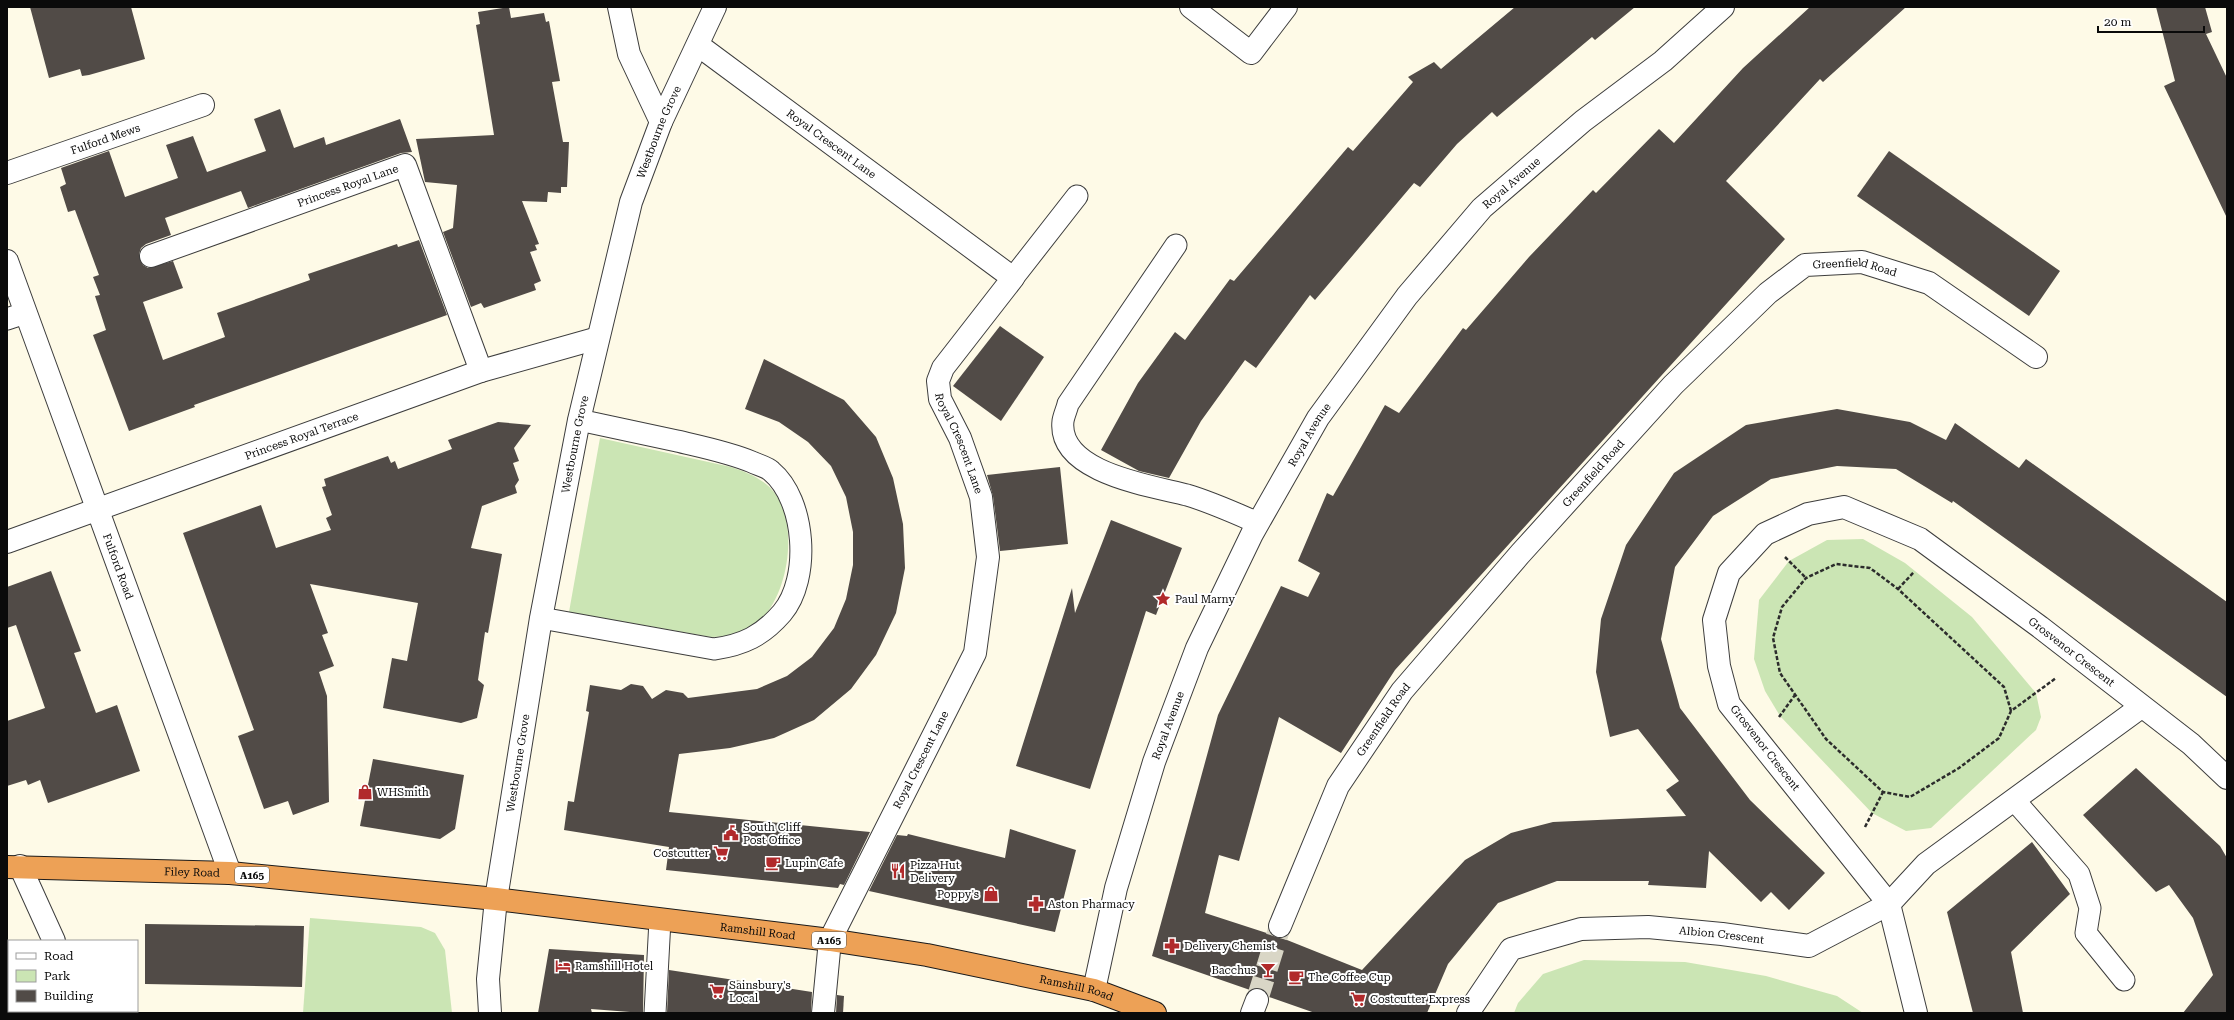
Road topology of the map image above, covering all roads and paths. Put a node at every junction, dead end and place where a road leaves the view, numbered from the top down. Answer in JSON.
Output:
{"nodes":[{"id":1,"x":619,"y":7,"type":"edge"},
{"id":2,"x":715,"y":7,"type":"edge"},
{"id":3,"x":1191,"y":7,"type":"edge"},
{"id":4,"x":1286,"y":7,"type":"edge"},
{"id":5,"x":1723,"y":7,"type":"edge"},
{"id":6,"x":698,"y":45,"type":"junction"},
{"id":7,"x":203,"y":105,"type":"dead end"},
{"id":8,"x":661,"y":122,"type":"junction"},
{"id":9,"x":7,"y":173,"type":"edge"},
{"id":10,"x":1077,"y":196,"type":"dead end"},
{"id":11,"x":1176,"y":245,"type":"dead end"},
{"id":12,"x":151,"y":256,"type":"dead end"},
{"id":13,"x":7,"y":261,"type":"edge"},
{"id":14,"x":1013,"y":278,"type":"junction"},
{"id":15,"x":16,"y":316,"type":"edge"},
{"id":16,"x":598,"y":338,"type":"junction"},
{"id":17,"x":2036,"y":357,"type":"dead end"},
{"id":18,"x":482,"y":371,"type":"junction"},
{"id":19,"x":579,"y":420,"type":"junction"},
{"id":20,"x":97,"y":510,"type":"junction"},
{"id":21,"x":1258,"y":523,"type":"junction"},
{"id":22,"x":7,"y":542,"type":"edge"},
{"id":23,"x":541,"y":618,"type":"junction"},
{"id":24,"x":2081,"y":660,"type":"junction"},
{"id":25,"x":2141,"y":707,"type":"junction"},
{"id":26,"x":2011,"y":711,"type":"junction"},
{"id":27,"x":2227,"y":778,"type":"edge"},
{"id":28,"x":1883,"y":792,"type":"junction"},
{"id":29,"x":2015,"y":801,"type":"junction"},
{"id":30,"x":1850,"y":854,"type":"junction"},
{"id":31,"x":13,"y":866,"type":"edge"},
{"id":32,"x":230,"y":872,"type":"junction"},
{"id":33,"x":496,"y":899,"type":"junction"},
{"id":34,"x":1889,"y":904,"type":"junction"},
{"id":35,"x":660,"y":920,"type":"junction"},
{"id":36,"x":1280,"y":926,"type":"tunnel mouth"},
{"id":37,"x":53,"y":940,"type":"edge"},
{"id":38,"x":830,"y":940,"type":"junction"},
{"id":39,"x":2124,"y":980,"type":"dead end"},
{"id":40,"x":1094,"y":990,"type":"junction"},
{"id":41,"x":490,"y":1013,"type":"edge"},
{"id":42,"x":655,"y":1013,"type":"edge"},
{"id":43,"x":823,"y":1013,"type":"edge"},
{"id":44,"x":1156,"y":1013,"type":"edge"},
{"id":45,"x":1468,"y":1013,"type":"edge"},
{"id":46,"x":1916,"y":1013,"type":"edge"}],
"edges":[{"from":1,"to":8,"type":"street"},
{"from":2,"to":6,"type":"street","name":"Westbourne Grove"},
{"from":3,"to":4,"type":"street"},
{"from":5,"to":21,"type":"street","name":"Royal Avenue"},
{"from":6,"to":8,"type":"street","name":"Westbourne Grove"},
{"from":6,"to":14,"type":"street","name":"Royal Crescent Lane"},
{"from":7,"to":9,"type":"street","name":"Fulford Mews"},
{"from":8,"to":16,"type":"street","name":"Westbourne Grove"},
{"from":10,"to":14,"type":"lane"},
{"from":11,"to":21,"type":"lane"},
{"from":12,"to":18,"type":"street","name":"Princess Royal Lane"},
{"from":13,"to":15,"type":"street","name":"Fulford Road"},
{"from":14,"to":38,"type":"street","name":"Royal Crescent Lane"},
{"from":15,"to":20,"type":"street","name":"Fulford Road"},
{"from":16,"to":18,"type":"street","name":"Princess Royal Terrace"},
{"from":16,"to":19,"type":"street","name":"Westbourne Grove"},
{"from":17,"to":36,"type":"street","name":"Greenfield Road"},
{"from":18,"to":20,"type":"street","name":"Princess Royal Terrace"},
{"from":19,"to":23,"type":"street","name":"Westbourne Grove"},
{"from":19,"to":23,"type":"lane"},
{"from":20,"to":22,"type":"street","name":"Princess Royal Terrace"},
{"from":20,"to":32,"type":"street","name":"Fulford Road"},
{"from":21,"to":40,"type":"street","name":"Royal Avenue"},
{"from":23,"to":33,"type":"street","name":"Westbourne Grove"},
{"from":24,"to":25,"type":"street","name":"Grosvenor Crescent"},
{"from":24,"to":26,"type":"path"},
{"from":24,"to":30,"type":"street","name":"Grosvenor Crescent"},
{"from":25,"to":27,"type":"street","name":"Grosvenor Crescent"},
{"from":25,"to":29,"type":"street"},
{"from":26,"to":28,"type":"path"},
{"from":26,"to":28,"type":"path"},
{"from":28,"to":30,"type":"path"},
{"from":29,"to":34,"type":"street"},
{"from":29,"to":39,"type":"lane"},
{"from":30,"to":34,"type":"street","name":"Grosvenor Crescent"},
{"from":31,"to":32,"type":"highway","name":"Filey Road","number":"A165"},
{"from":31,"to":37,"type":"street"},
{"from":32,"to":33,"type":"highway","name":"Filey Road","number":"A165"},
{"from":33,"to":35,"type":"highway","name":"Ramshill Road","number":"A165"},
{"from":33,"to":41,"type":"street","name":"Westbourne Grove"},
{"from":34,"to":45,"type":"street","name":"Albion Crescent"},
{"from":34,"to":46,"type":"street"},
{"from":35,"to":38,"type":"highway","name":"Ramshill Road","number":"A165"},
{"from":35,"to":42,"type":"lane"},
{"from":38,"to":40,"type":"highway","name":"Ramshill Road","number":"A165"},
{"from":38,"to":43,"type":"street"},
{"from":40,"to":44,"type":"highway","name":"Ramshill Road","number":"A165"}]}
